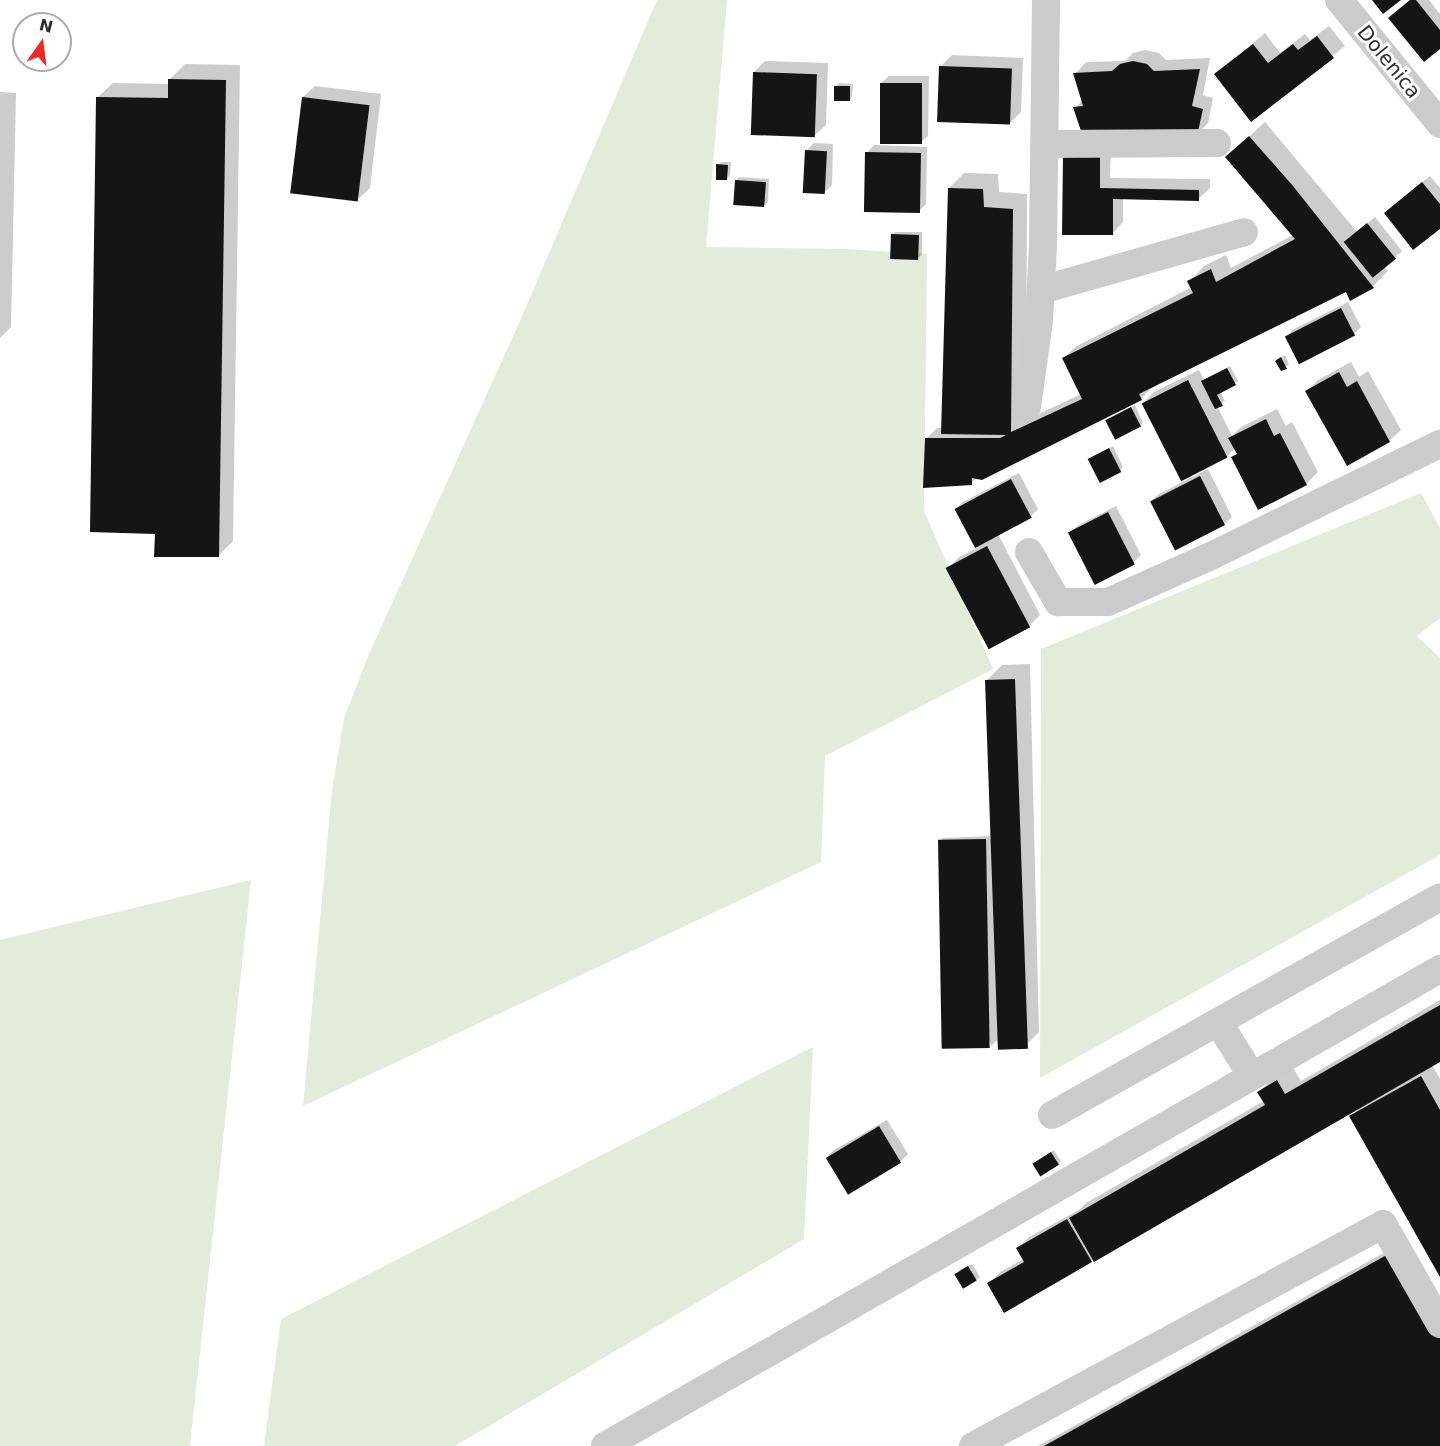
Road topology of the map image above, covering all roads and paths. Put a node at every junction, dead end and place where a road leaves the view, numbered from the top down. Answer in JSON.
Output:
{"nodes":[{"id":1,"x":1046,"y":0,"type":"edge"},
{"id":2,"x":1339,"y":0,"type":"edge"},
{"id":3,"x":1440,"y":124,"type":"edge"},
{"id":4,"x":1217,"y":143,"type":"dead end"},
{"id":5,"x":1045,"y":144,"type":"junction"},
{"id":6,"x":1244,"y":232,"type":"dead end"},
{"id":7,"x":1041,"y":290,"type":"junction"},
{"id":8,"x":1027,"y":407,"type":"dead end"},
{"id":9,"x":1440,"y":444,"type":"edge"},
{"id":10,"x":1029,"y":552,"type":"dead end"},
{"id":11,"x":1440,"y":897,"type":"edge"},
{"id":12,"x":1440,"y":969,"type":"edge"},
{"id":13,"x":1218,"y":1022,"type":"junction"},
{"id":14,"x":1252,"y":1076,"type":"junction"},
{"id":15,"x":1052,"y":1115,"type":"dead end"},
{"id":16,"x":1440,"y":1324,"type":"edge"},
{"id":17,"x":605,"y":1446,"type":"edge"},
{"id":18,"x":974,"y":1446,"type":"edge"}],
"edges":[{"from":1,"to":5,"type":"street"},
{"from":2,"to":3,"type":"street","name":"Dolenica"},
{"from":4,"to":5,"type":"street"},
{"from":5,"to":7,"type":"street"},
{"from":6,"to":7,"type":"street"},
{"from":7,"to":8,"type":"street"},
{"from":9,"to":10,"type":"street"},
{"from":11,"to":13,"type":"street"},
{"from":12,"to":14,"type":"street"},
{"from":13,"to":14,"type":"street"},
{"from":13,"to":15,"type":"street"},
{"from":14,"to":17,"type":"street"},
{"from":16,"to":18,"type":"street"}]}
